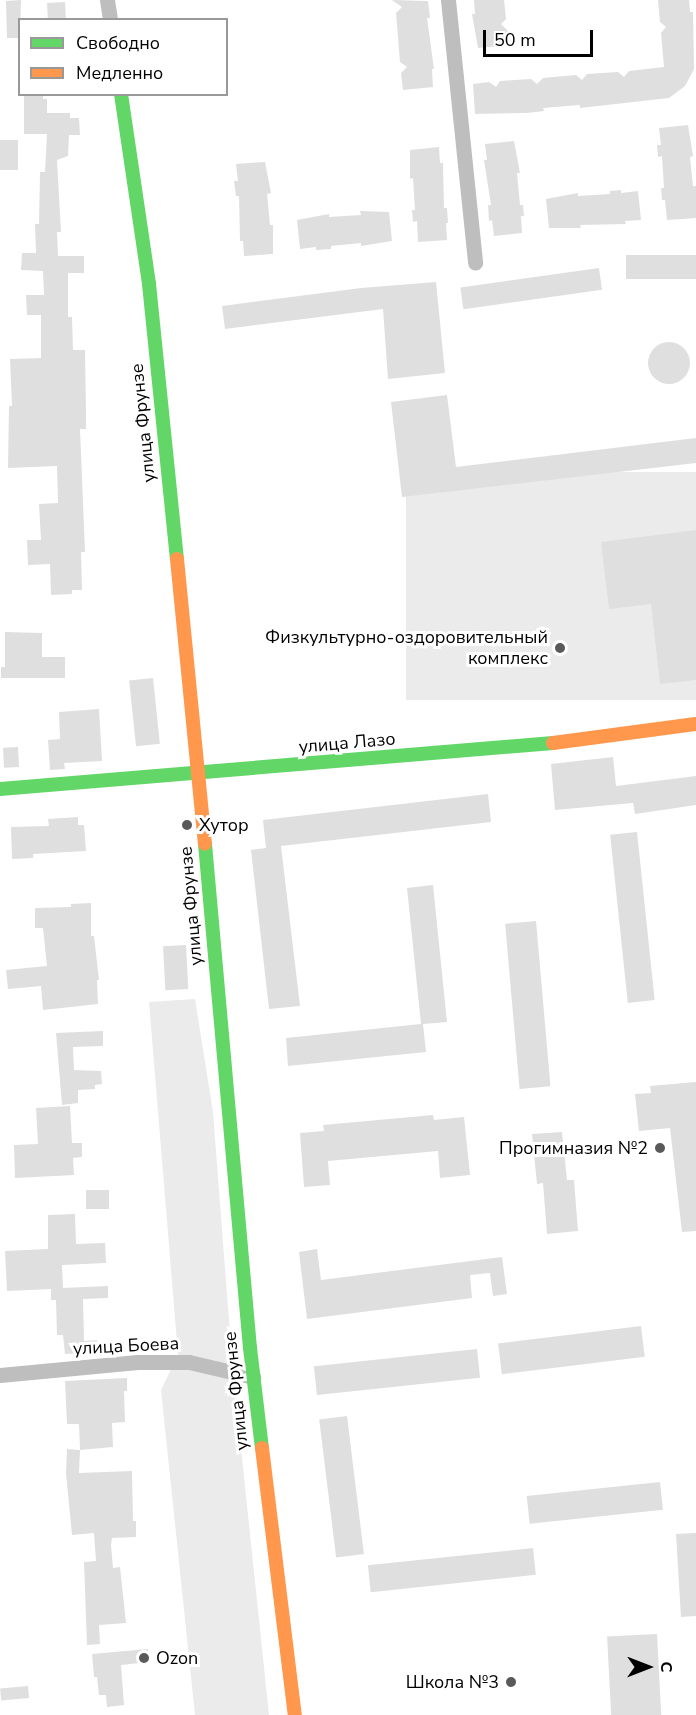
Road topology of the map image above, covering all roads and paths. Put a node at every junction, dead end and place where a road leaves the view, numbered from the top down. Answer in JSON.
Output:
{"nodes":[{"id":1,"x":107,"y":0,"type":"edge"},
{"id":2,"x":448,"y":0,"type":"edge"},
{"id":3,"x":110,"y":18,"type":"edge"},
{"id":4,"x":121,"y":96,"type":"edge"},
{"id":5,"x":475,"y":263,"type":"dead end"},
{"id":6,"x":696,"y":724,"type":"edge"},
{"id":7,"x":197,"y":773,"type":"junction"},
{"id":8,"x":0,"y":789,"type":"edge"},
{"id":9,"x":0,"y":1375,"type":"edge"},
{"id":10,"x":253,"y":1377,"type":"junction"},
{"id":11,"x":295,"y":1715,"type":"edge"}],
"edges":[{"from":1,"to":3,"type":"street"},
{"from":2,"to":5,"type":"street"},
{"from":4,"to":7,"type":"street","name":"улица Фрунзе"},
{"from":6,"to":7,"type":"street","name":"улица Лазо"},
{"from":7,"to":8,"type":"street","name":"улица Лазо"},
{"from":7,"to":10,"type":"street","name":"улица Фрунзе"},
{"from":9,"to":10,"type":"street","name":"улица Боева"},
{"from":10,"to":11,"type":"street","name":"улица Фрунзе"}]}
